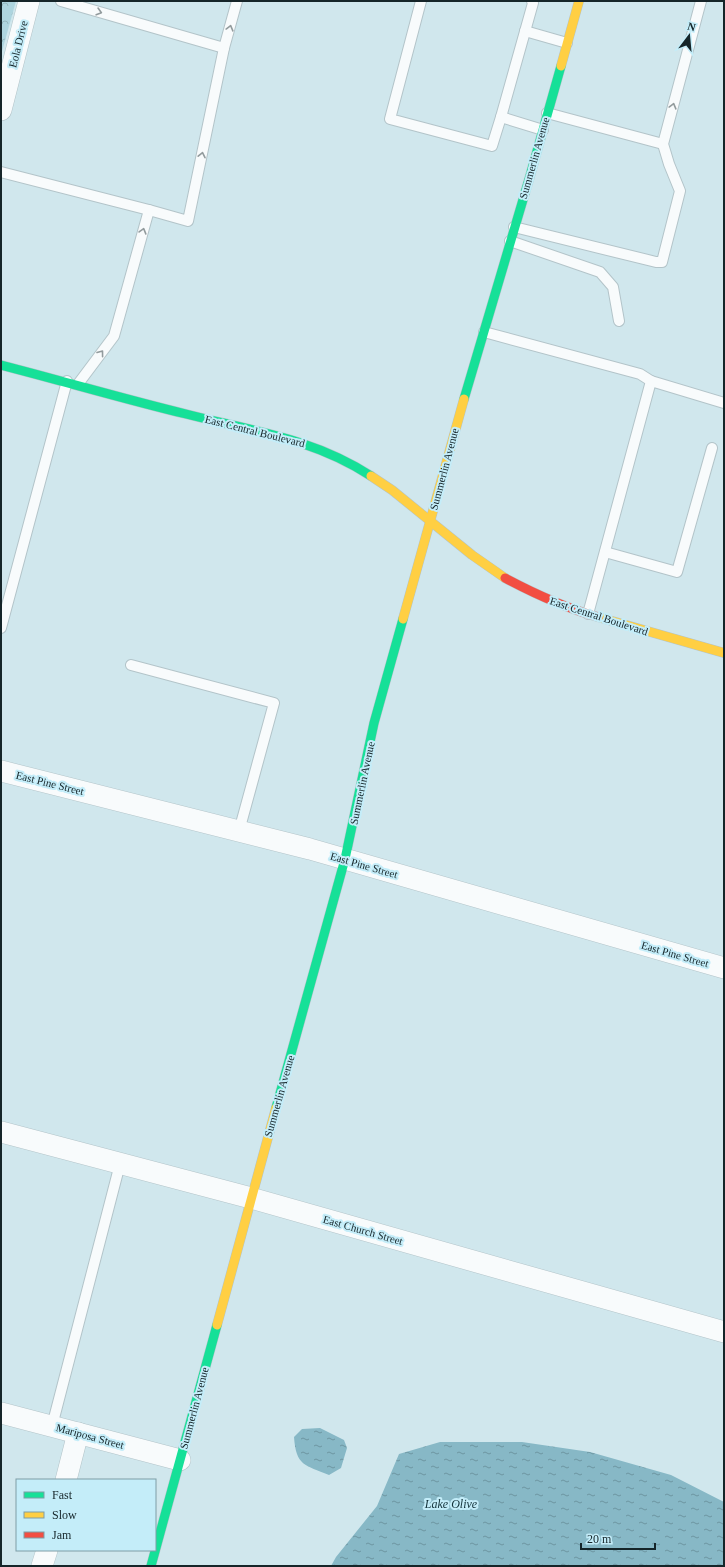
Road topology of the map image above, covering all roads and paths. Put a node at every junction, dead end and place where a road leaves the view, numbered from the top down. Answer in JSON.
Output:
{"nodes":[{"id":1,"x":29,"y":1,"type":"edge"},
{"id":2,"x":61,"y":1,"type":"edge"},
{"id":3,"x":237,"y":1,"type":"edge"},
{"id":4,"x":421,"y":1,"type":"edge"},
{"id":5,"x":532,"y":1,"type":"edge"},
{"id":6,"x":579,"y":1,"type":"edge"},
{"id":7,"x":701,"y":1,"type":"edge"},
{"id":8,"x":525,"y":31,"type":"junction"},
{"id":9,"x":567,"y":43,"type":"junction"},
{"id":10,"x":224,"y":48,"type":"junction"},
{"id":11,"x":1,"y":110,"type":"edge"},
{"id":12,"x":548,"y":113,"type":"junction"},
{"id":13,"x":500,"y":117,"type":"junction"},
{"id":14,"x":543,"y":130,"type":"junction"},
{"id":15,"x":663,"y":144,"type":"junction"},
{"id":16,"x":1,"y":172,"type":"edge"},
{"id":17,"x":149,"y":210,"type":"junction"},
{"id":18,"x":514,"y":227,"type":"junction"},
{"id":19,"x":510,"y":241,"type":"junction"},
{"id":20,"x":619,"y":321,"type":"dead end"},
{"id":21,"x":484,"y":332,"type":"junction"},
{"id":22,"x":1,"y":365,"type":"edge"},
{"id":23,"x":67,"y":381,"type":"junction"},
{"id":24,"x":651,"y":381,"type":"junction"},
{"id":25,"x":78,"y":384,"type":"junction"},
{"id":26,"x":724,"y":403,"type":"edge"},
{"id":27,"x":712,"y":448,"type":"dead end"},
{"id":28,"x":430,"y":522,"type":"junction"},
{"id":29,"x":605,"y":552,"type":"junction"},
{"id":30,"x":588,"y":614,"type":"junction"},
{"id":31,"x":1,"y":628,"type":"edge"},
{"id":32,"x":724,"y":653,"type":"edge"},
{"id":33,"x":131,"y":665,"type":"dead end"},
{"id":34,"x":1,"y":771,"type":"edge"},
{"id":35,"x":239,"y":831,"type":"junction"},
{"id":36,"x":345,"y":859,"type":"junction"},
{"id":37,"x":724,"y":968,"type":"edge"},
{"id":38,"x":1,"y":1132,"type":"edge"},
{"id":39,"x":120,"y":1164,"type":"junction"},
{"id":40,"x":251,"y":1198,"type":"junction"},
{"id":41,"x":724,"y":1332,"type":"edge"},
{"id":42,"x":1,"y":1413,"type":"edge"},
{"id":43,"x":52,"y":1426,"type":"junction"},
{"id":44,"x":78,"y":1433,"type":"junction"},
{"id":45,"x":180,"y":1460,"type":"junction"},
{"id":46,"x":66,"y":1479,"type":"edge"},
{"id":47,"x":156,"y":1548,"type":"edge"},
{"id":48,"x":47,"y":1551,"type":"edge"},
{"id":49,"x":155,"y":1551,"type":"edge"},
{"id":50,"x":42,"y":1566,"type":"edge"},
{"id":51,"x":151,"y":1566,"type":"edge"}],
"edges":[{"from":1,"to":11,"type":"street","name":"Eola Drive"},
{"from":2,"to":10,"type":"lane","one_way":true},
{"from":10,"to":3,"type":"lane","one_way":true},
{"from":4,"to":13,"type":"lane"},
{"from":5,"to":8,"type":"lane"},
{"from":6,"to":9,"type":"street","name":"Summerlin Avenue"},
{"from":15,"to":7,"type":"lane","one_way":true},
{"from":8,"to":9,"type":"lane"},
{"from":8,"to":13,"type":"lane"},
{"from":9,"to":12,"type":"street","name":"Summerlin Avenue"},
{"from":17,"to":10,"type":"lane","one_way":true},
{"from":12,"to":14,"type":"street","name":"Summerlin Avenue"},
{"from":12,"to":15,"type":"lane"},
{"from":13,"to":14,"type":"lane"},
{"from":14,"to":18,"type":"street","name":"Summerlin Avenue"},
{"from":15,"to":18,"type":"lane"},
{"from":16,"to":17,"type":"lane"},
{"from":25,"to":17,"type":"lane","one_way":true},
{"from":18,"to":19,"type":"street","name":"Summerlin Avenue"},
{"from":19,"to":20,"type":"lane"},
{"from":19,"to":21,"type":"street","name":"Summerlin Avenue"},
{"from":21,"to":24,"type":"lane"},
{"from":21,"to":28,"type":"street","name":"Summerlin Avenue"},
{"from":22,"to":23,"type":"street","name":"East Central Boulevard"},
{"from":23,"to":25,"type":"street","name":"East Central Boulevard"},
{"from":23,"to":31,"type":"lane"},
{"from":24,"to":26,"type":"lane"},
{"from":24,"to":29,"type":"lane"},
{"from":25,"to":28,"type":"street","name":"East Central Boulevard"},
{"from":27,"to":29,"type":"lane"},
{"from":28,"to":30,"type":"street","name":"East Central Boulevard"},
{"from":28,"to":36,"type":"street","name":"Summerlin Avenue"},
{"from":29,"to":30,"type":"lane"},
{"from":30,"to":32,"type":"street","name":"East Central Boulevard"},
{"from":33,"to":35,"type":"lane"},
{"from":34,"to":35,"type":"street","name":"East Pine Street"},
{"from":35,"to":36,"type":"street","name":"East Pine Street"},
{"from":36,"to":37,"type":"street","name":"East Pine Street"},
{"from":36,"to":40,"type":"street","name":"Summerlin Avenue"},
{"from":38,"to":39,"type":"street","name":"East Church Street"},
{"from":39,"to":40,"type":"street","name":"East Church Street"},
{"from":39,"to":43,"type":"lane"},
{"from":40,"to":41,"type":"street","name":"East Church Street"},
{"from":40,"to":45,"type":"street","name":"Summerlin Avenue"},
{"from":42,"to":43,"type":"street","name":"Mariposa Street"},
{"from":43,"to":44,"type":"street","name":"Mariposa Street"},
{"from":44,"to":45,"type":"street","name":"Mariposa Street"},
{"from":44,"to":46,"type":"street"},
{"from":45,"to":47,"type":"street","name":"Summerlin Avenue"},
{"from":48,"to":50,"type":"street"},
{"from":49,"to":51,"type":"street","name":"Summerlin Avenue"}]}
